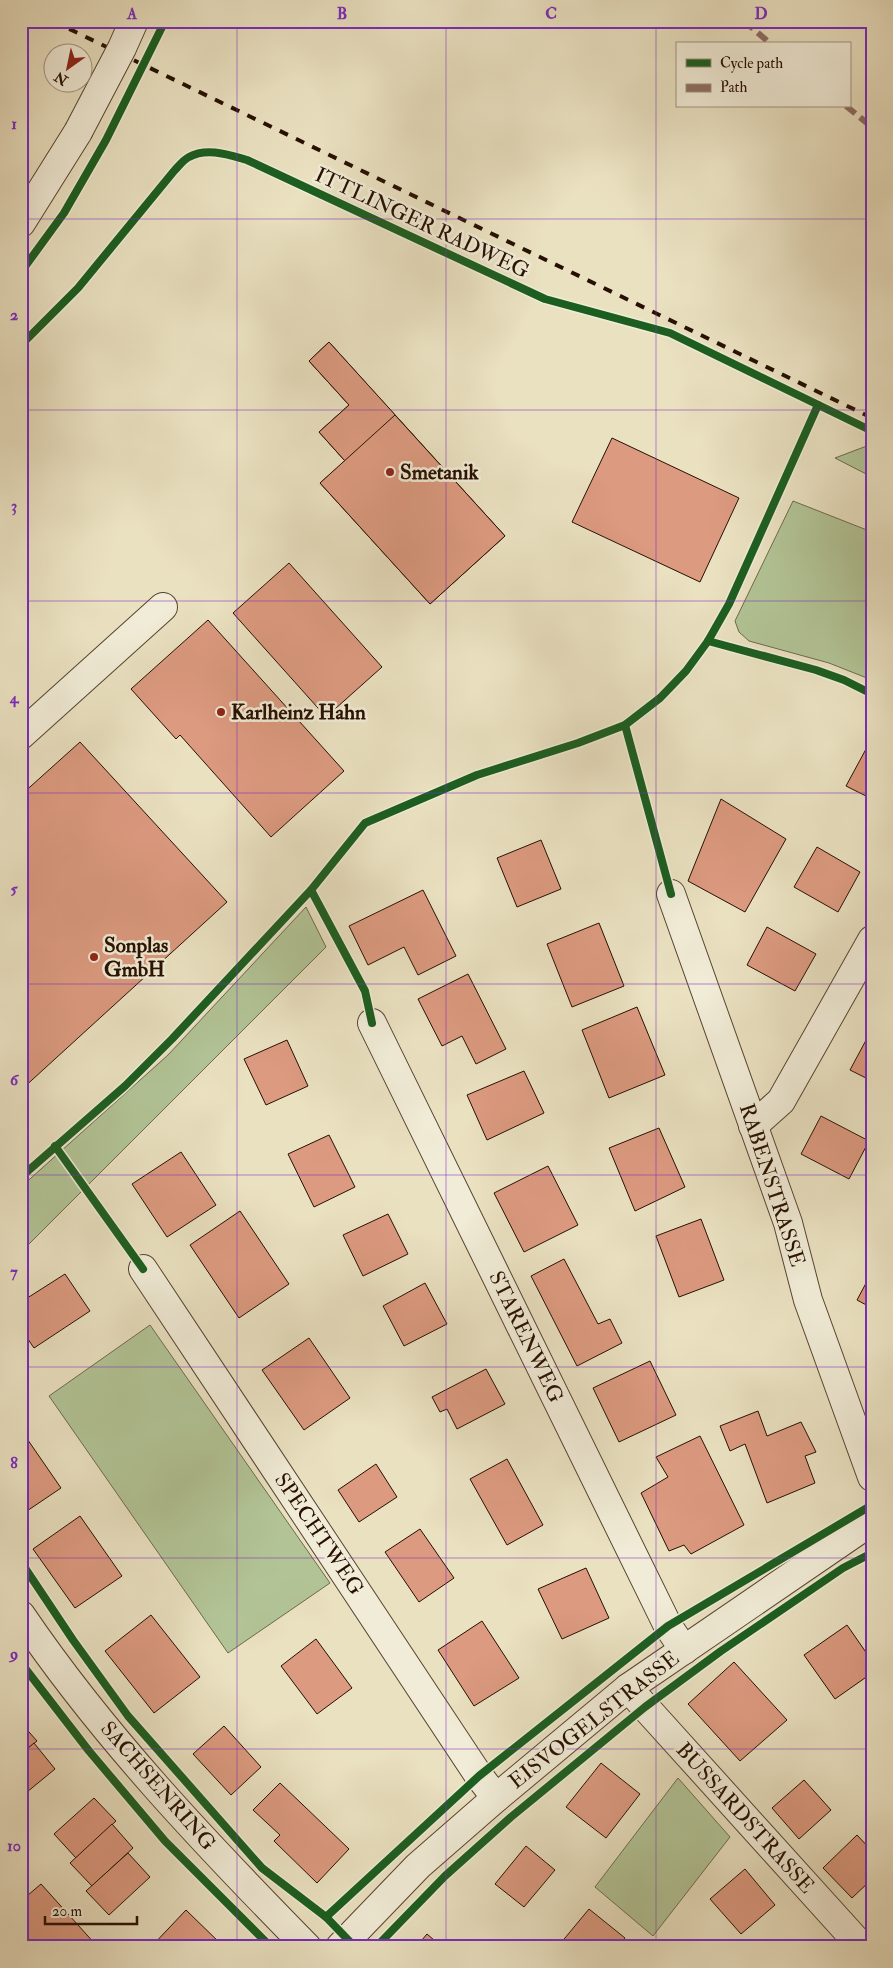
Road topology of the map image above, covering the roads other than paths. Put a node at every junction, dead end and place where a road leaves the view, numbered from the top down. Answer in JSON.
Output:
{"nodes":[{"id":1,"x":134,"y":21,"type":"edge"},
{"id":2,"x":21,"y":223,"type":"edge"},
{"id":3,"x":163,"y":607,"type":"dead end"},
{"id":4,"x":21,"y":735,"type":"edge"},
{"id":5,"x":671,"y":894,"type":"dead end"},
{"id":6,"x":872,"y":940,"type":"edge"},
{"id":7,"x":372,"y":1023,"type":"dead end"},
{"id":8,"x":753,"y":1126,"type":"junction"},
{"id":9,"x":143,"y":1269,"type":"dead end"},
{"id":10,"x":862,"y":1419,"type":"edge"},
{"id":11,"x":872,"y":1477,"type":"edge"},
{"id":12,"x":872,"y":1521,"type":"edge"},
{"id":13,"x":22,"y":1620,"type":"edge"},
{"id":14,"x":684,"y":1650,"type":"junction"},
{"id":15,"x":628,"y":1688,"type":"junction"},
{"id":16,"x":496,"y":1798,"type":"junction"},
{"id":17,"x":307,"y":1947,"type":"edge"},
{"id":18,"x":340,"y":1947,"type":"edge"},
{"id":19,"x":862,"y":1947,"type":"edge"}],
"edges":[{"from":1,"to":2,"type":"street","bridge":true},
{"from":3,"to":4,"type":"street"},
{"from":5,"to":8,"type":"street","name":"RABENSTRASSE"},
{"from":6,"to":8,"type":"street"},
{"from":7,"to":14,"type":"street","name":"STARENWEG"},
{"from":8,"to":10,"type":"street","name":"RABENSTRASSE"},
{"from":9,"to":16,"type":"street","name":"SPECHTWEG"},
{"from":10,"to":11,"type":"street","name":"RABENSTRASSE"},
{"from":12,"to":14,"type":"street","name":"EISVOGELSTRASSE"},
{"from":13,"to":17,"type":"street","name":"SACHSENRING"},
{"from":14,"to":15,"type":"street","name":"EISVOGELSTRASSE"},
{"from":15,"to":16,"type":"street","name":"EISVOGELSTRASSE"},
{"from":15,"to":19,"type":"street","name":"BUSSARDSTRASSE"},
{"from":16,"to":18,"type":"street","name":"EISVOGELSTRASSE"}]}
